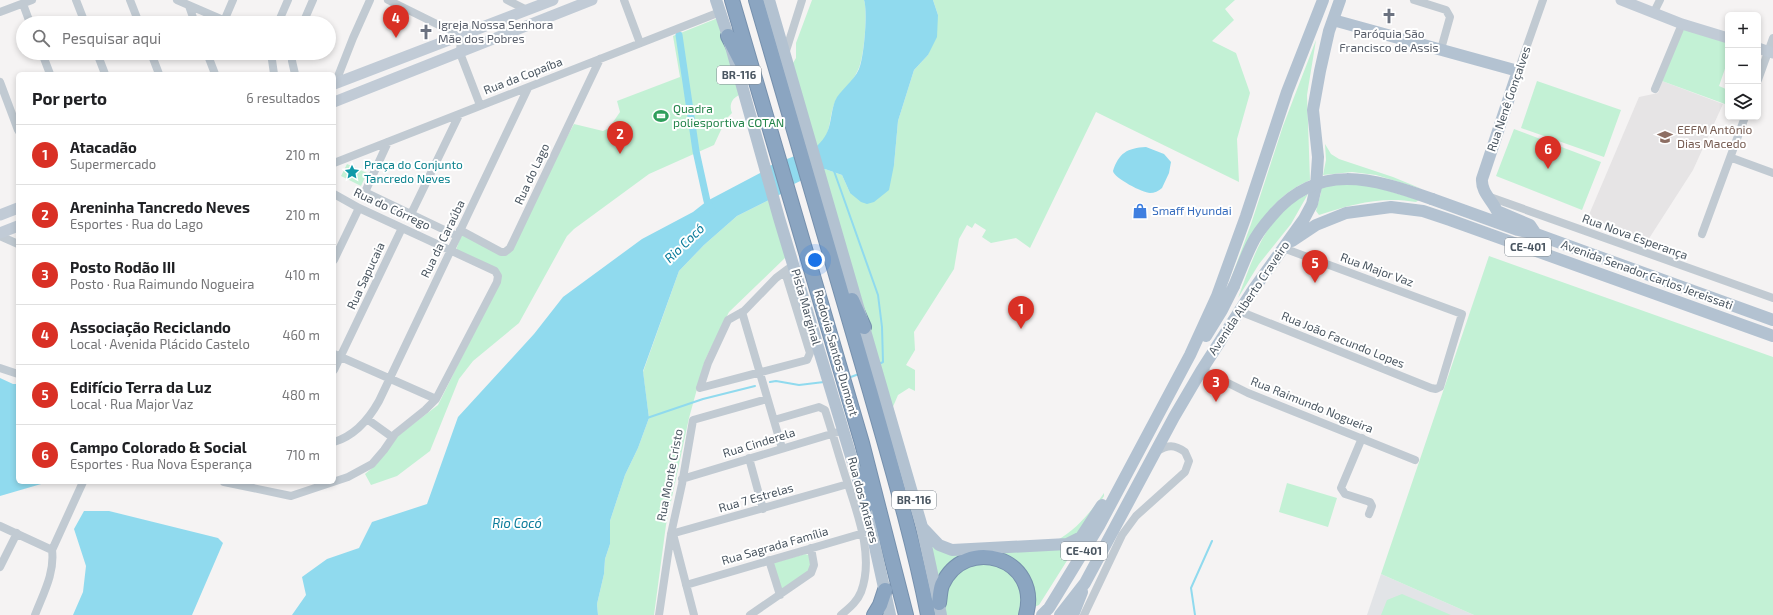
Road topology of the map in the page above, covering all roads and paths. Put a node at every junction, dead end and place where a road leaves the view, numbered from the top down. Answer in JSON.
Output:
{"nodes":[{"id":1,"x":32,"y":0,"type":"edge"},
{"id":2,"x":76,"y":0,"type":"edge"},
{"id":3,"x":130,"y":0,"type":"edge"},
{"id":4,"x":178,"y":0,"type":"edge"},
{"id":5,"x":233,"y":0,"type":"edge"},
{"id":6,"x":288,"y":0,"type":"edge"},
{"id":7,"x":314,"y":0,"type":"edge"},
{"id":8,"x":370,"y":0,"type":"edge"},
{"id":9,"x":388,"y":0,"type":"edge"},
{"id":10,"x":507,"y":0,"type":"edge"},
{"id":11,"x":553,"y":0,"type":"edge"},
{"id":12,"x":592,"y":0,"type":"edge"},
{"id":13,"x":624,"y":0,"type":"edge"},
{"id":14,"x":716,"y":0,"type":"edge"},
{"id":15,"x":732,"y":0,"type":"edge"},
{"id":16,"x":756,"y":0,"type":"edge"},
{"id":17,"x":769,"y":0,"type":"edge"},
{"id":18,"x":802,"y":0,"type":"edge"},
{"id":19,"x":1323,"y":0,"type":"edge"},
{"id":20,"x":1340,"y":0,"type":"edge"},
{"id":21,"x":1414,"y":0,"type":"edge"},
{"id":22,"x":1543,"y":0,"type":"edge"},
{"id":23,"x":1621,"y":0,"type":"edge"},
{"id":24,"x":1660,"y":0,"type":"edge"},
{"id":25,"x":23,"y":4,"type":"junction"},
{"id":26,"x":189,"y":6,"type":"junction"},
{"id":27,"x":527,"y":10,"type":"junction"},
{"id":28,"x":0,"y":12,"type":"edge"},
{"id":29,"x":720,"y":12,"type":"junction"},
{"id":30,"x":1654,"y":12,"type":"junction"},
{"id":31,"x":27,"y":16,"type":"edge"},
{"id":32,"x":82,"y":16,"type":"edge"},
{"id":33,"x":136,"y":16,"type":"edge"},
{"id":34,"x":193,"y":16,"type":"edge"},
{"id":35,"x":213,"y":16,"type":"edge"},
{"id":36,"x":229,"y":16,"type":"edge"},
{"id":37,"x":281,"y":16,"type":"edge"},
{"id":38,"x":306,"y":16,"type":"edge"},
{"id":39,"x":1333,"y":20,"type":"junction"},
{"id":40,"x":1682,"y":24,"type":"junction"},
{"id":41,"x":461,"y":36,"type":"junction"},
{"id":42,"x":728,"y":36,"type":"junction"},
{"id":43,"x":1725,"y":37,"type":"edge"},
{"id":44,"x":1773,"y":38,"type":"edge"},
{"id":45,"x":640,"y":43,"type":"junction"},
{"id":46,"x":1441,"y":50,"type":"junction"},
{"id":47,"x":1766,"y":51,"type":"edge"},
{"id":48,"x":460,"y":53,"type":"junction"},
{"id":49,"x":785,"y":57,"type":"junction"},
{"id":50,"x":600,"y":59,"type":"junction"},
{"id":51,"x":45,"y":60,"type":"edge"},
{"id":52,"x":100,"y":60,"type":"edge"},
{"id":53,"x":154,"y":60,"type":"edge"},
{"id":54,"x":210,"y":60,"type":"edge"},
{"id":55,"x":273,"y":60,"type":"edge"},
{"id":56,"x":292,"y":60,"type":"edge"},
{"id":57,"x":1761,"y":69,"type":"edge"},
{"id":58,"x":1518,"y":71,"type":"junction"},
{"id":59,"x":49,"y":72,"type":"edge"},
{"id":60,"x":105,"y":72,"type":"edge"},
{"id":61,"x":158,"y":72,"type":"edge"},
{"id":62,"x":214,"y":72,"type":"edge"},
{"id":63,"x":274,"y":72,"type":"edge"},
{"id":64,"x":295,"y":72,"type":"edge"},
{"id":65,"x":336,"y":79,"type":"edge"},
{"id":66,"x":0,"y":82,"type":"edge"},
{"id":67,"x":336,"y":83,"type":"edge"},
{"id":68,"x":528,"y":88,"type":"junction"},
{"id":69,"x":1654,"y":89,"type":"dead end"},
{"id":70,"x":762,"y":100,"type":"junction"},
{"id":71,"x":336,"y":101,"type":"edge"},
{"id":72,"x":480,"y":105,"type":"junction"},
{"id":73,"x":459,"y":114,"type":"junction"},
{"id":74,"x":1744,"y":120,"type":"edge"},
{"id":75,"x":16,"y":125,"type":"edge"},
{"id":76,"x":388,"y":142,"type":"junction"},
{"id":77,"x":803,"y":142,"type":"junction"},
{"id":78,"x":1732,"y":158,"type":"junction"},
{"id":79,"x":336,"y":162,"type":"edge"},
{"id":80,"x":1773,"y":172,"type":"edge"},
{"id":81,"x":336,"y":195,"type":"edge"},
{"id":82,"x":1490,"y":197,"type":"junction"},
{"id":83,"x":822,"y":207,"type":"junction"},
{"id":84,"x":359,"y":208,"type":"junction"},
{"id":85,"x":16,"y":209,"type":"edge"},
{"id":86,"x":411,"y":214,"type":"junction"},
{"id":87,"x":0,"y":215,"type":"edge"},
{"id":88,"x":16,"y":227,"type":"edge"},
{"id":89,"x":402,"y":228,"type":"junction"},
{"id":90,"x":0,"y":233,"type":"edge"},
{"id":91,"x":1536,"y":234,"type":"junction"},
{"id":92,"x":1702,"y":234,"type":"dead end"},
{"id":93,"x":458,"y":235,"type":"junction"},
{"id":94,"x":0,"y":236,"type":"edge"},
{"id":95,"x":16,"y":243,"type":"edge"},
{"id":96,"x":1283,"y":248,"type":"junction"},
{"id":97,"x":451,"y":249,"type":"junction"},
{"id":98,"x":336,"y":256,"type":"edge"},
{"id":99,"x":833,"y":260,"type":"junction"},
{"id":100,"x":789,"y":268,"type":"junction"},
{"id":101,"x":1773,"y":298,"type":"edge"},
{"id":102,"x":1239,"y":311,"type":"junction"},
{"id":103,"x":742,"y":312,"type":"junction"},
{"id":104,"x":1773,"y":320,"type":"edge"},
{"id":105,"x":864,"y":327,"type":"junction"},
{"id":106,"x":1773,"y":336,"type":"edge"},
{"id":107,"x":863,"y":345,"type":"junction"},
{"id":108,"x":338,"y":355,"type":"edge"},
{"id":109,"x":1190,"y":356,"type":"junction"},
{"id":110,"x":0,"y":368,"type":"edge"},
{"id":111,"x":1202,"y":370,"type":"junction"},
{"id":112,"x":16,"y":373,"type":"edge"},
{"id":113,"x":760,"y":373,"type":"junction"},
{"id":114,"x":389,"y":378,"type":"junction"},
{"id":115,"x":875,"y":387,"type":"junction"},
{"id":116,"x":1438,"y":388,"type":"joint"},
{"id":117,"x":436,"y":399,"type":"junction"},
{"id":118,"x":767,"y":399,"type":"junction"},
{"id":119,"x":367,"y":419,"type":"junction"},
{"id":120,"x":774,"y":420,"type":"junction"},
{"id":121,"x":838,"y":432,"type":"junction"},
{"id":122,"x":392,"y":437,"type":"junction"},
{"id":123,"x":1362,"y":438,"type":"junction"},
{"id":124,"x":336,"y":441,"type":"edge"},
{"id":125,"x":862,"y":443,"type":"junction"},
{"id":126,"x":782,"y":448,"type":"junction"},
{"id":127,"x":1156,"y":451,"type":"junction"},
{"id":128,"x":749,"y":458,"type":"junction"},
{"id":129,"x":1415,"y":460,"type":"dead end"},
{"id":130,"x":682,"y":479,"type":"junction"},
{"id":131,"x":336,"y":481,"type":"edge"},
{"id":132,"x":1121,"y":483,"type":"junction"},
{"id":133,"x":82,"y":484,"type":"edge"},
{"id":134,"x":240,"y":484,"type":"edge"},
{"id":135,"x":327,"y":484,"type":"edge"},
{"id":136,"x":848,"y":484,"type":"junction"},
{"id":137,"x":256,"y":486,"type":"edge"},
{"id":138,"x":866,"y":506,"type":"junction"},
{"id":139,"x":762,"y":509,"type":"junction"},
{"id":140,"x":1369,"y":514,"type":"dead end"},
{"id":141,"x":0,"y":526,"type":"edge"},
{"id":142,"x":922,"y":527,"type":"junction"},
{"id":143,"x":867,"y":532,"type":"junction"},
{"id":144,"x":17,"y":533,"type":"junction"},
{"id":145,"x":672,"y":534,"type":"junction"},
{"id":146,"x":811,"y":548,"type":"junction"},
{"id":147,"x":52,"y":550,"type":"junction"},
{"id":148,"x":769,"y":560,"type":"junction"},
{"id":149,"x":0,"y":567,"type":"edge"},
{"id":150,"x":1085,"y":583,"type":"junction"},
{"id":151,"x":686,"y":585,"type":"junction"},
{"id":152,"x":885,"y":590,"type":"junction"},
{"id":153,"x":780,"y":595,"type":"junction"},
{"id":154,"x":940,"y":609,"type":"edge"},
{"id":155,"x":35,"y":615,"type":"edge"},
{"id":156,"x":659,"y":615,"type":"edge"},
{"id":157,"x":694,"y":615,"type":"edge"},
{"id":158,"x":750,"y":615,"type":"edge"},
{"id":159,"x":842,"y":615,"type":"edge"},
{"id":160,"x":874,"y":615,"type":"edge"},
{"id":161,"x":890,"y":615,"type":"edge"},
{"id":162,"x":906,"y":615,"type":"edge"},
{"id":163,"x":928,"y":615,"type":"edge"},
{"id":164,"x":1026,"y":615,"type":"edge"},
{"id":165,"x":1042,"y":615,"type":"edge"},
{"id":166,"x":1060,"y":615,"type":"edge"},
{"id":167,"x":1073,"y":615,"type":"edge"},
{"id":168,"x":1084,"y":615,"type":"edge"}],
"edges":[{"from":1,"to":25,"type":"street"},
{"from":2,"to":32,"type":"street"},
{"from":3,"to":33,"type":"street"},
{"from":4,"to":26,"type":"street"},
{"from":5,"to":36,"type":"street"},
{"from":6,"to":37,"type":"street"},
{"from":7,"to":38,"type":"street"},
{"from":8,"to":65,"type":"street"},
{"from":9,"to":41,"type":"street"},
{"from":10,"to":27,"type":"street"},
{"from":11,"to":27,"type":"street"},
{"from":12,"to":48,"type":"street"},
{"from":13,"to":45,"type":"street"},
{"from":14,"to":29,"type":"main road","name":"Pista Marginal","number":"BR-116"},
{"from":15,"to":70,"type":"highway","name":"Rodovia Santos Dumont","number":"BR-116"},
{"from":16,"to":77,"type":"highway","name":"Rodovia Santos Dumont","number":"BR-116"},
{"from":17,"to":49,"type":"main road","number":"BR-116"},
{"from":18,"to":49,"type":"street"},
{"from":19,"to":109,"type":"main road","name":"Avenida Alberto Craveiro"},
{"from":20,"to":39,"type":"main road","name":"Avenida Alberto Craveiro"},
{"from":21,"to":46,"type":"street"},
{"from":22,"to":58,"type":"street","name":"Rua Nenê Gonçalves"},
{"from":23,"to":30,"type":"street"},
{"from":24,"to":30,"type":"street"},
{"from":25,"to":28,"type":"street"},
{"from":25,"to":31,"type":"street"},
{"from":26,"to":34,"type":"street"},
{"from":26,"to":35,"type":"street"},
{"from":27,"to":41,"type":"street"},
{"from":29,"to":42,"type":"main road","name":"Pista Marginal","number":"BR-116"},
{"from":29,"to":45,"type":"street","name":"Rua da Copaíba"},
{"from":30,"to":40,"type":"street"},
{"from":39,"to":46,"type":"main road"},
{"from":39,"to":96,"type":"main road","name":"Avenida Alberto Craveiro"},
{"from":40,"to":43,"type":"street"},
{"from":40,"to":69,"type":"street"},
{"from":41,"to":48,"type":"street"},
{"from":41,"to":67,"type":"street"},
{"from":42,"to":70,"type":"highway"},
{"from":42,"to":100,"type":"main road","name":"Pista Marginal","number":"BR-116"},
{"from":44,"to":47,"type":"street"},
{"from":45,"to":50,"type":"street","name":"Rua da Copaíba"},
{"from":46,"to":58,"type":"main road"},
{"from":47,"to":57,"type":"street"},
{"from":48,"to":71,"type":"street"},
{"from":48,"to":72,"type":"street"},
{"from":49,"to":77,"type":"main road","number":"BR-116"},
{"from":50,"to":68,"type":"street","name":"Rua da Copaíba"},
{"from":50,"to":93,"type":"street","name":"Rua do Lago"},
{"from":51,"to":59,"type":"street"},
{"from":52,"to":60,"type":"street"},
{"from":53,"to":61,"type":"street"},
{"from":54,"to":62,"type":"street"},
{"from":55,"to":63,"type":"street"},
{"from":56,"to":64,"type":"street"},
{"from":58,"to":82,"type":"main road","name":"Rua Nenê Gonçalves"},
{"from":66,"to":75,"type":"street"},
{"from":68,"to":72,"type":"street","name":"Rua da Copaíba"},
{"from":68,"to":93,"type":"street","name":"Rua da Caraúba"},
{"from":70,"to":125,"type":"highway","name":"Rodovia Santos Dumont","number":"BR-116"},
{"from":72,"to":73,"type":"street","name":"Rua da Copaíba"},
{"from":73,"to":76,"type":"street","name":"Rua da Copaíba"},
{"from":73,"to":86,"type":"street"},
{"from":74,"to":78,"type":"street"},
{"from":76,"to":79,"type":"street","name":"Rua da Copaíba"},
{"from":76,"to":86,"type":"street","name":"Rua do Córrego"},
{"from":77,"to":83,"type":"highway","name":"Rodovia Santos Dumont","number":"BR-116"},
{"from":78,"to":80,"type":"street"},
{"from":78,"to":92,"type":"street"},
{"from":81,"to":84,"type":"street","name":"Rua do Córrego"},
{"from":82,"to":91,"type":"main road","name":"Rua Nenê Gonçalves"},
{"from":82,"to":101,"type":"street","name":"Rua Nova Esperança"},
{"from":83,"to":99,"type":"highway","name":"Rodovia Santos Dumont","number":"BR-116"},
{"from":83,"to":105,"type":"main road","number":"BR-116"},
{"from":84,"to":89,"type":"street","name":"Rua do Córrego"},
{"from":84,"to":98,"type":"street"},
{"from":85,"to":87,"type":"street"},
{"from":86,"to":93,"type":"street","name":"Rua do Córrego"},
{"from":88,"to":90,"type":"street"},
{"from":89,"to":97,"type":"street","name":"Rua do Córrego"},
{"from":89,"to":108,"type":"street","name":"Rua Sapucaia"},
{"from":91,"to":104,"type":"main road","name":"Avenida Senador Carlos Jereissati","number":"CE-401"},
{"from":91,"to":109,"type":"main road","name":"Avenida Senador Carlos Jereissati","number":"CE-401","bridge":true},
{"from":93,"to":97,"type":"street","name":"Rua da Caraúba"},
{"from":94,"to":95,"type":"street"},
{"from":96,"to":102,"type":"main road","name":"Avenida Alberto Craveiro","number":"CE-401"},
{"from":96,"to":106,"type":"main road","name":"Avenida Senador Carlos Jereissati","number":"CE-401"},
{"from":96,"to":116,"type":"street","name":"Rua Major Vaz"},
{"from":97,"to":114,"type":"street","name":"Rua da Caraúba"},
{"from":97,"to":117,"type":"street","name":"Rua do Córrego"},
{"from":99,"to":105,"type":"highway"},
{"from":99,"to":107,"type":"highway","name":"Rodovia Santos Dumont","number":"BR-116"},
{"from":100,"to":103,"type":"street"},
{"from":100,"to":113,"type":"street"},
{"from":100,"to":121,"type":"main road","name":"Pista Marginal","number":"BR-116"},
{"from":102,"to":111,"type":"main road","name":"Avenida Alberto Craveiro","number":"CE-401"},
{"from":102,"to":116,"type":"street","name":"Rua João Facundo Lopes"},
{"from":103,"to":113,"type":"street"},
{"from":103,"to":113,"type":"street"},
{"from":105,"to":107,"type":"main road","number":"BR-116"},
{"from":107,"to":115,"type":"highway","name":"Rodovia Santos Dumont","number":"BR-116"},
{"from":108,"to":114,"type":"street"},
{"from":109,"to":132,"type":"main road","name":"Avenida Alberto Craveiro","number":"CE-401"},
{"from":110,"to":112,"type":"street"},
{"from":111,"to":123,"type":"street","name":"Rua Raimundo Nogueira"},
{"from":111,"to":127,"type":"main road","name":"Avenida Alberto Craveiro","number":"CE-401"},
{"from":113,"to":118,"type":"street"},
{"from":114,"to":117,"type":"street"},
{"from":114,"to":119,"type":"street","name":"Rua da Caraúba"},
{"from":115,"to":142,"type":"main road","number":"BR-116"},
{"from":115,"to":163,"type":"highway","name":"Rodovia Santos Dumont","number":"BR-116"},
{"from":117,"to":122,"type":"street"},
{"from":118,"to":120,"type":"street"},
{"from":118,"to":130,"type":"street","name":"Rua Monte Cristo"},
{"from":119,"to":122,"type":"street"},
{"from":119,"to":124,"type":"street","name":"Rua da Caraúba"},
{"from":120,"to":121,"type":"street","name":"Rua dos Antares"},
{"from":120,"to":126,"type":"street"},
{"from":121,"to":126,"type":"street","name":"Rua Cinderela"},
{"from":121,"to":136,"type":"street","name":"Rua dos Antares"},
{"from":121,"to":138,"type":"main road","name":"Pista Marginal","number":"BR-116"},
{"from":122,"to":131,"type":"street"},
{"from":123,"to":129,"type":"street","name":"Rua Raimundo Nogueira"},
{"from":123,"to":140,"type":"street"},
{"from":125,"to":138,"type":"highway"},
{"from":125,"to":162,"type":"highway","name":"Rodovia Santos Dumont","number":"BR-116"},
{"from":126,"to":128,"type":"street","name":"Rua Cinderela"},
{"from":127,"to":150,"type":"main road","name":"Avenida Alberto Craveiro","number":"CE-401"},
{"from":127,"to":168,"type":"street"},
{"from":128,"to":130,"type":"street","name":"Rua Cinderela"},
{"from":128,"to":139,"type":"street"},
{"from":130,"to":145,"type":"street","name":"Rua Monte Cristo"},
{"from":132,"to":142,"type":"main road"},
{"from":132,"to":165,"type":"main road","name":"Avenida Alberto Craveiro","number":"CE-401"},
{"from":133,"to":147,"type":"street"},
{"from":134,"to":137,"type":"street"},
{"from":135,"to":137,"type":"street"},
{"from":136,"to":139,"type":"street","name":"Rua 7 Estrelas"},
{"from":136,"to":143,"type":"street","name":"Rua dos Antares"},
{"from":138,"to":143,"type":"main road","name":"Pista Marginal","number":"BR-116"},
{"from":139,"to":145,"type":"street","name":"Rua 7 Estrelas"},
{"from":141,"to":144,"type":"street"},
{"from":142,"to":154,"type":"main road","number":"BR-116"},
{"from":143,"to":146,"type":"street","name":"Rua Sagrada Família"},
{"from":143,"to":152,"type":"main road","name":"Pista Marginal","number":"BR-116"},
{"from":143,"to":159,"type":"street","name":"Rua dos Antares"},
{"from":144,"to":147,"type":"street"},
{"from":144,"to":149,"type":"street"},
{"from":145,"to":151,"type":"street","name":"Rua Monte Cristo"},
{"from":145,"to":156,"type":"street"},
{"from":146,"to":148,"type":"street","name":"Rua Sagrada Família"},
{"from":146,"to":153,"type":"street"},
{"from":147,"to":155,"type":"street"},
{"from":148,"to":151,"type":"street","name":"Rua Sagrada Família"},
{"from":148,"to":153,"type":"street"},
{"from":150,"to":166,"type":"main road","name":"Avenida Alberto Craveiro","number":"CE-401"},
{"from":150,"to":167,"type":"main road"},
{"from":151,"to":157,"type":"street","name":"Rua Monte Cristo"},
{"from":152,"to":160,"type":"highway"},
{"from":152,"to":161,"type":"main road","name":"Pista Marginal","number":"BR-116"},
{"from":153,"to":158,"type":"street"},
{"from":154,"to":164,"type":"highway"}]}
